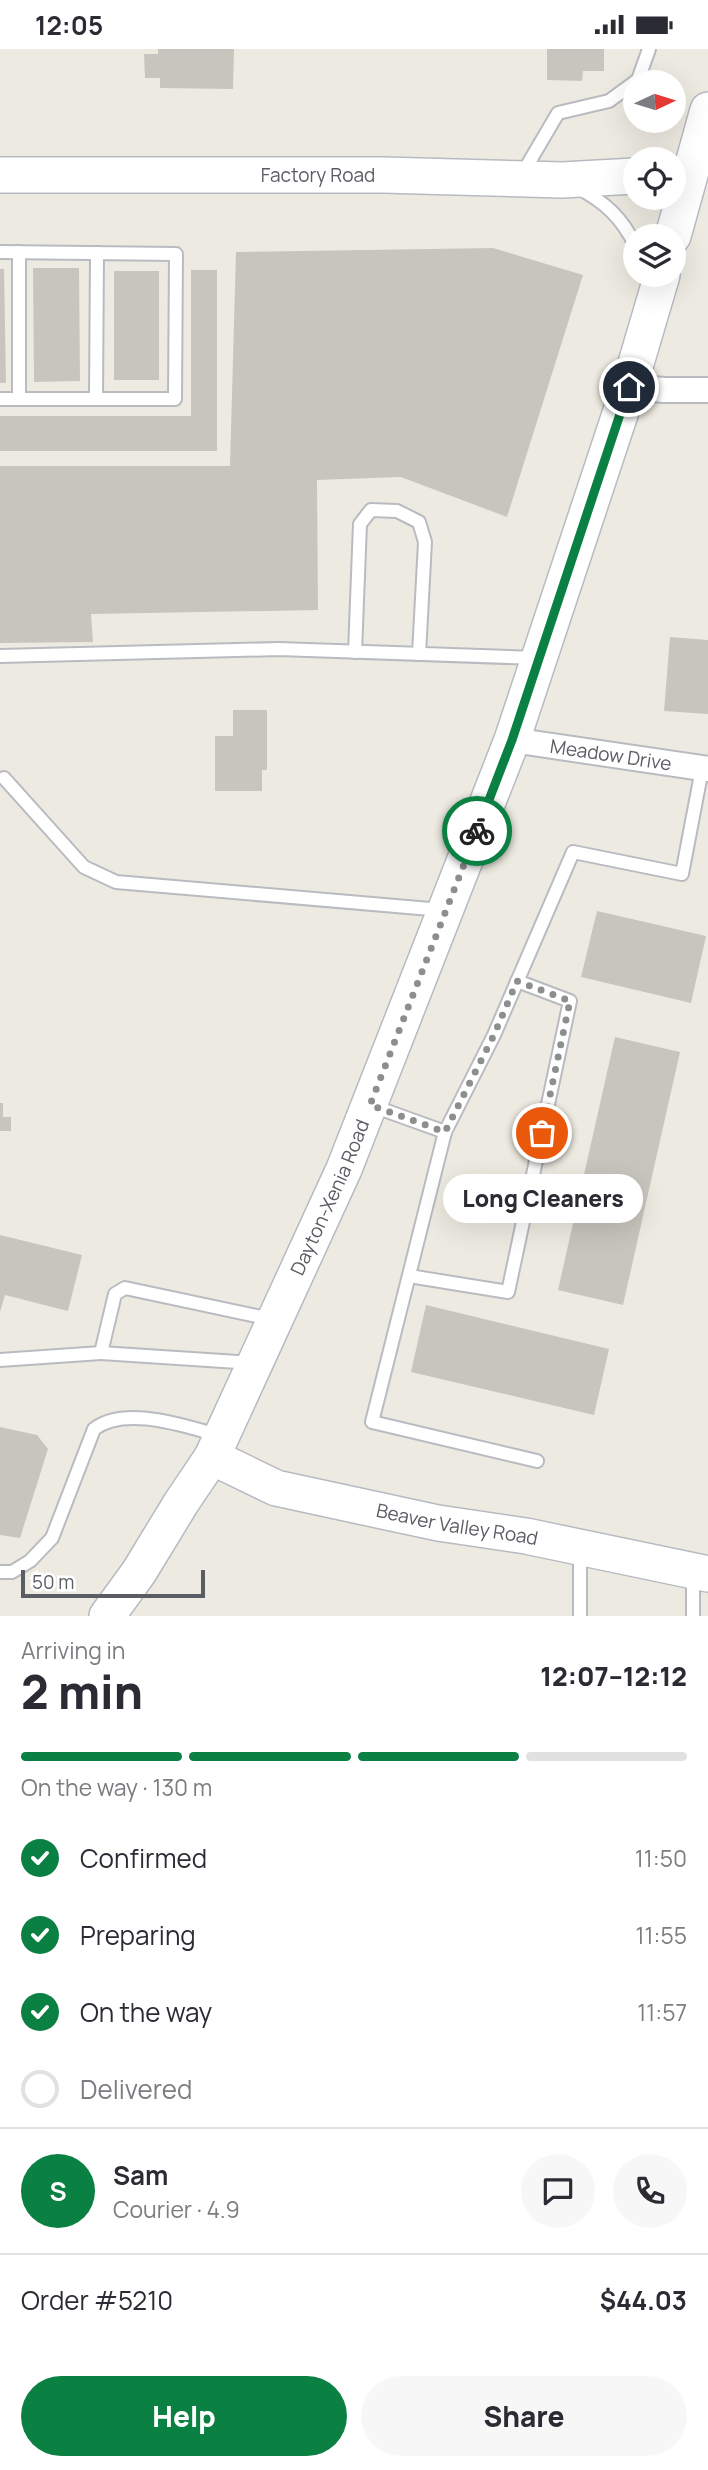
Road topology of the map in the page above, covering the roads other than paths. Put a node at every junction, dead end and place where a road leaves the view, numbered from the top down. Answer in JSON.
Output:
{"nodes":[{"id":1,"x":649,"y":49,"type":"edge"},
{"id":2,"x":642,"y":70,"type":"edge"},
{"id":3,"x":623,"y":91,"type":"edge"},
{"id":4,"x":708,"y":110,"type":"edge"},
{"id":5,"x":686,"y":164,"type":"edge"},
{"id":6,"x":0,"y":175,"type":"edge"},
{"id":7,"x":623,"y":177,"type":"edge"},
{"id":8,"x":519,"y":178,"type":"junction"},
{"id":9,"x":562,"y":180,"type":"junction"},
{"id":10,"x":623,"y":225,"type":"edge"},
{"id":11,"x":0,"y":252,"type":"edge"},
{"id":12,"x":19,"y":252,"type":"junction"},
{"id":13,"x":97,"y":253,"type":"junction"},
{"id":14,"x":648,"y":287,"type":"edge"},
{"id":15,"x":659,"y":287,"type":"edge"},
{"id":16,"x":649,"y":320,"type":"junction"},
{"id":17,"x":629,"y":387,"type":"junction"},
{"id":18,"x":708,"y":390,"type":"edge"},
{"id":19,"x":0,"y":399,"type":"edge"},
{"id":20,"x":19,"y":399,"type":"junction"},
{"id":21,"x":96,"y":399,"type":"junction"},
{"id":22,"x":355,"y":652,"type":"junction"},
{"id":23,"x":419,"y":654,"type":"junction"},
{"id":24,"x":0,"y":656,"type":"edge"},
{"id":25,"x":539,"y":659,"type":"junction"},
{"id":26,"x":512,"y":740,"type":"junction"},
{"id":27,"x":705,"y":769,"type":"edge"},
{"id":28,"x":4,"y":779,"type":"dead end"},
{"id":29,"x":445,"y":910,"type":"junction"},
{"id":30,"x":517,"y":981,"type":"junction"},
{"id":31,"x":370,"y":1105,"type":"junction"},
{"id":32,"x":445,"y":1132,"type":"junction"},
{"id":33,"x":409,"y":1276,"type":"junction"},
{"id":34,"x":275,"y":1320,"type":"junction"},
{"id":35,"x":101,"y":1353,"type":"junction"},
{"id":36,"x":0,"y":1360,"type":"edge"},
{"id":37,"x":255,"y":1363,"type":"junction"},
{"id":38,"x":217,"y":1447,"type":"junction"},
{"id":39,"x":537,"y":1461,"type":"dead end"},
{"id":40,"x":580,"y":1547,"type":"junction"},
{"id":41,"x":0,"y":1572,"type":"edge"},
{"id":42,"x":701,"y":1572,"type":"edge"},
{"id":43,"x":107,"y":1616,"type":"edge"},
{"id":44,"x":580,"y":1616,"type":"edge"},
{"id":45,"x":693,"y":1616,"type":"edge"}],
"edges":[{"from":1,"to":2,"type":"lane"},
{"from":3,"to":8,"type":"lane"},
{"from":4,"to":5,"type":"main road"},
{"from":6,"to":8,"type":"main road","name":"Factory Road"},
{"from":7,"to":9,"type":"main road","name":"Factory Road"},
{"from":8,"to":9,"type":"main road","name":"Factory Road"},
{"from":9,"to":10,"type":"lane"},
{"from":11,"to":12,"type":"lane"},
{"from":12,"to":13,"type":"lane"},
{"from":12,"to":20,"type":"lane"},
{"from":13,"to":21,"type":"lane"},
{"from":13,"to":21,"type":"lane"},
{"from":14,"to":16,"type":"lane"},
{"from":15,"to":16,"type":"main road","name":"Dayton-Xenia Road"},
{"from":16,"to":17,"type":"main road","name":"Dayton-Xenia Road"},
{"from":17,"to":18,"type":"street"},
{"from":17,"to":25,"type":"main road","name":"Dayton-Xenia Road"},
{"from":19,"to":20,"type":"lane"},
{"from":20,"to":21,"type":"lane"},
{"from":22,"to":23,"type":"lane"},
{"from":22,"to":23,"type":"lane"},
{"from":22,"to":24,"type":"lane"},
{"from":23,"to":25,"type":"lane"},
{"from":25,"to":26,"type":"main road","name":"Dayton-Xenia Road"},
{"from":26,"to":27,"type":"street","name":"Meadow Drive"},
{"from":26,"to":29,"type":"main road","name":"Dayton-Xenia Road"},
{"from":27,"to":30,"type":"lane"},
{"from":28,"to":29,"type":"lane"},
{"from":29,"to":31,"type":"main road","name":"Dayton-Xenia Road"},
{"from":30,"to":32,"type":"lane"},
{"from":30,"to":33,"type":"lane"},
{"from":31,"to":32,"type":"lane"},
{"from":31,"to":34,"type":"main road","name":"Dayton-Xenia Road"},
{"from":32,"to":33,"type":"lane"},
{"from":33,"to":39,"type":"lane"},
{"from":34,"to":35,"type":"lane"},
{"from":34,"to":37,"type":"main road","name":"Dayton-Xenia Road"},
{"from":35,"to":36,"type":"lane"},
{"from":35,"to":37,"type":"lane"},
{"from":37,"to":38,"type":"main road","name":"Dayton-Xenia Road"},
{"from":38,"to":40,"type":"main road","name":"Beaver Valley Road"},
{"from":38,"to":41,"type":"lane"},
{"from":38,"to":43,"type":"main road","name":"Dayton-Xenia Road"},
{"from":40,"to":42,"type":"main road","name":"Beaver Valley Road"},
{"from":40,"to":44,"type":"lane"},
{"from":42,"to":45,"type":"lane"}]}
